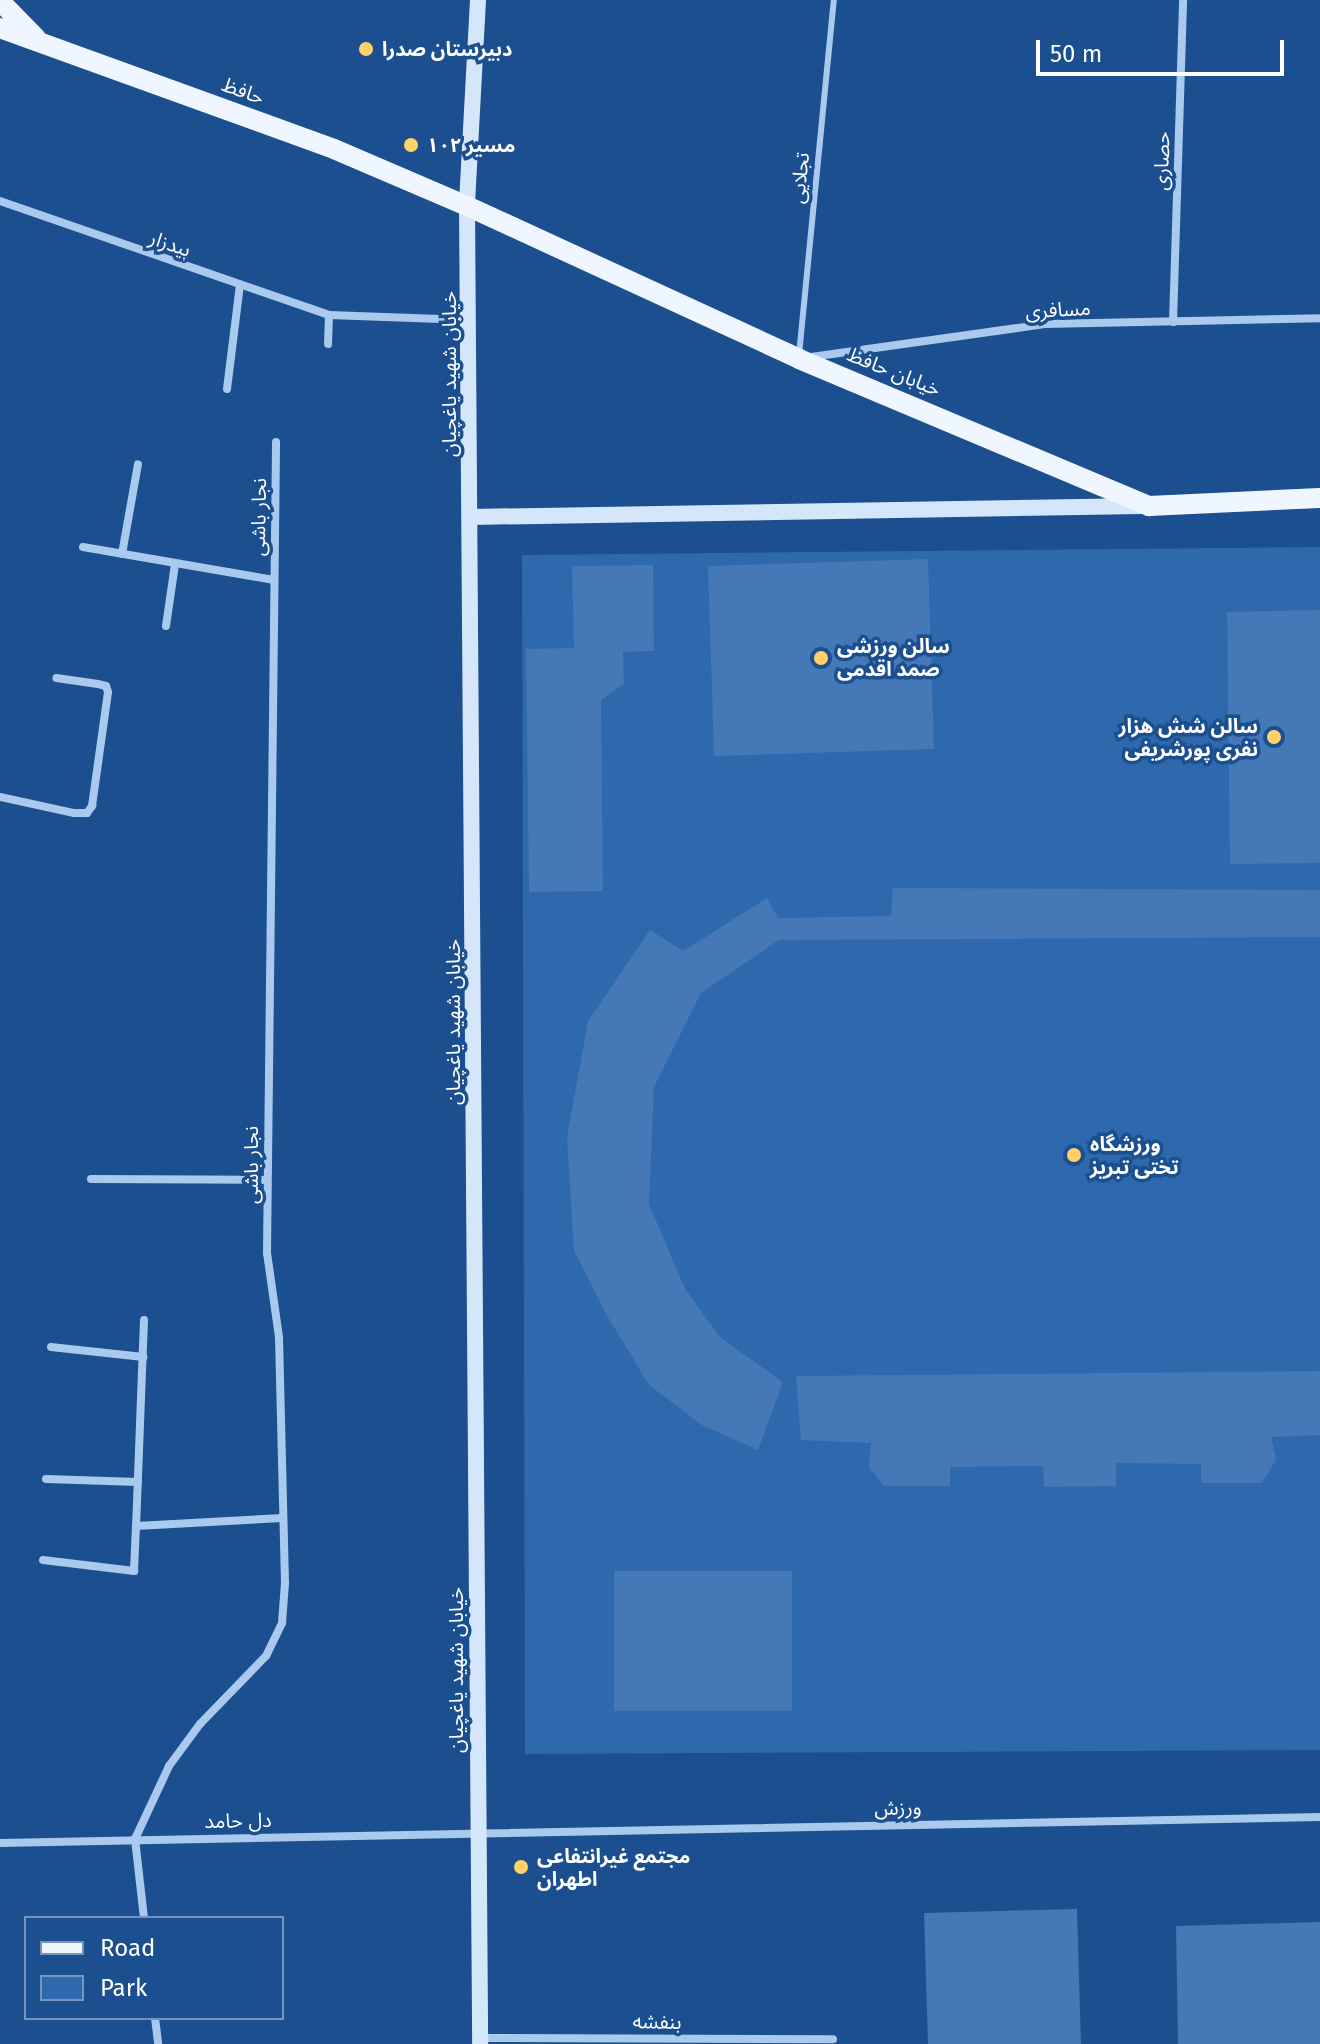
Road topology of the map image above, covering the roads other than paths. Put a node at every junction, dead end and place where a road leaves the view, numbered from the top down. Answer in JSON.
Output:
{"nodes":[{"id":1,"x":478,"y":0,"type":"edge"},
{"id":2,"x":834,"y":0,"type":"edge"},
{"id":3,"x":1183,"y":0,"type":"edge"},
{"id":4,"x":0,"y":1,"type":"edge"},
{"id":5,"x":0,"y":28,"type":"edge"},
{"id":6,"x":40,"y":43,"type":"junction"},
{"id":7,"x":0,"y":201,"type":"edge"},
{"id":8,"x":467,"y":206,"type":"junction"},
{"id":9,"x":240,"y":285,"type":"junction"},
{"id":10,"x":329,"y":315,"type":"junction"},
{"id":11,"x":1320,"y":318,"type":"edge"},
{"id":12,"x":469,"y":320,"type":"junction"},
{"id":13,"x":1173,"y":322,"type":"junction"},
{"id":14,"x":328,"y":344,"type":"dead end"},
{"id":15,"x":799,"y":359,"type":"junction"},
{"id":16,"x":227,"y":389,"type":"dead end"},
{"id":17,"x":276,"y":442,"type":"dead end"},
{"id":18,"x":138,"y":464,"type":"dead end"},
{"id":19,"x":1320,"y":498,"type":"edge"},
{"id":20,"x":1149,"y":506,"type":"junction"},
{"id":21,"x":470,"y":517,"type":"junction"},
{"id":22,"x":83,"y":547,"type":"dead end"},
{"id":23,"x":122,"y":554,"type":"junction"},
{"id":24,"x":175,"y":564,"type":"junction"},
{"id":25,"x":274,"y":580,"type":"junction"},
{"id":26,"x":166,"y":626,"type":"dead end"},
{"id":27,"x":56,"y":678,"type":"dead end"},
{"id":28,"x":0,"y":797,"type":"edge"},
{"id":29,"x":91,"y":1179,"type":"dead end"},
{"id":30,"x":267,"y":1180,"type":"junction"},
{"id":31,"x":144,"y":1320,"type":"dead end"},
{"id":32,"x":51,"y":1347,"type":"dead end"},
{"id":33,"x":143,"y":1357,"type":"junction"},
{"id":34,"x":46,"y":1479,"type":"dead end"},
{"id":35,"x":138,"y":1482,"type":"junction"},
{"id":36,"x":283,"y":1518,"type":"junction"},
{"id":37,"x":136,"y":1526,"type":"junction"},
{"id":38,"x":43,"y":1560,"type":"dead end"},
{"id":39,"x":1320,"y":1817,"type":"edge"},
{"id":40,"x":477,"y":1832,"type":"junction"},
{"id":41,"x":135,"y":1839,"type":"junction"},
{"id":42,"x":0,"y":1843,"type":"edge"},
{"id":43,"x":144,"y":1916,"type":"edge"},
{"id":44,"x":155,"y":2020,"type":"edge"},
{"id":45,"x":833,"y":2039,"type":"dead end"},
{"id":46,"x":480,"y":2041,"type":"edge"},
{"id":47,"x":772,"y":2041,"type":"edge"},
{"id":48,"x":158,"y":2044,"type":"edge"}],
"edges":[{"from":1,"to":8,"type":"main road","name":"خیابان شهید یاغچیان"},
{"from":2,"to":15,"type":"lane","name":"تجلایی"},
{"from":3,"to":13,"type":"street","name":"حصاری"},
{"from":4,"to":6,"type":"main road"},
{"from":5,"to":6,"type":"main road","name":"حافظ"},
{"from":6,"to":8,"type":"main road","name":"حافظ"},
{"from":7,"to":9,"type":"street","name":"بیدزار"},
{"from":8,"to":12,"type":"main road","name":"خیابان شهید یاغچیان"},
{"from":8,"to":15,"type":"main road","name":"خیابان حافظ"},
{"from":9,"to":10,"type":"street","name":"بیدزار"},
{"from":9,"to":16,"type":"street"},
{"from":10,"to":12,"type":"street"},
{"from":10,"to":14,"type":"street"},
{"from":11,"to":13,"type":"street","name":"مسافری"},
{"from":12,"to":21,"type":"main road","name":"خیابان شهید یاغچیان"},
{"from":13,"to":15,"type":"street","name":"مسافری"},
{"from":15,"to":20,"type":"main road","name":"خیابان حافظ"},
{"from":17,"to":25,"type":"street","name":"نجار باشی"},
{"from":18,"to":23,"type":"street"},
{"from":19,"to":20,"type":"main road","name":"خیابان حافظ"},
{"from":20,"to":21,"type":"main road"},
{"from":21,"to":40,"type":"main road","name":"خیابان شهید یاغچیان"},
{"from":22,"to":23,"type":"street"},
{"from":23,"to":24,"type":"street"},
{"from":24,"to":25,"type":"street"},
{"from":24,"to":26,"type":"street"},
{"from":25,"to":30,"type":"street","name":"نجار باشی"},
{"from":27,"to":28,"type":"street"},
{"from":29,"to":30,"type":"street"},
{"from":30,"to":36,"type":"street","name":"نجار باشی"},
{"from":31,"to":33,"type":"street"},
{"from":32,"to":33,"type":"street"},
{"from":33,"to":35,"type":"street"},
{"from":34,"to":35,"type":"street"},
{"from":35,"to":37,"type":"street"},
{"from":36,"to":37,"type":"street"},
{"from":36,"to":41,"type":"street","name":"نجار باشی"},
{"from":37,"to":38,"type":"street"},
{"from":39,"to":40,"type":"street","name":"ورزش"},
{"from":40,"to":41,"type":"street","name":"دل حامد"},
{"from":40,"to":46,"type":"main road","name":"خیابان شهید یاغچیان"},
{"from":41,"to":42,"type":"street","name":"دل حامد"},
{"from":41,"to":43,"type":"street"},
{"from":44,"to":48,"type":"street"},
{"from":45,"to":47,"type":"street","name":"بنفشه"},
{"from":46,"to":47,"type":"street","name":"بنفشه"}]}
